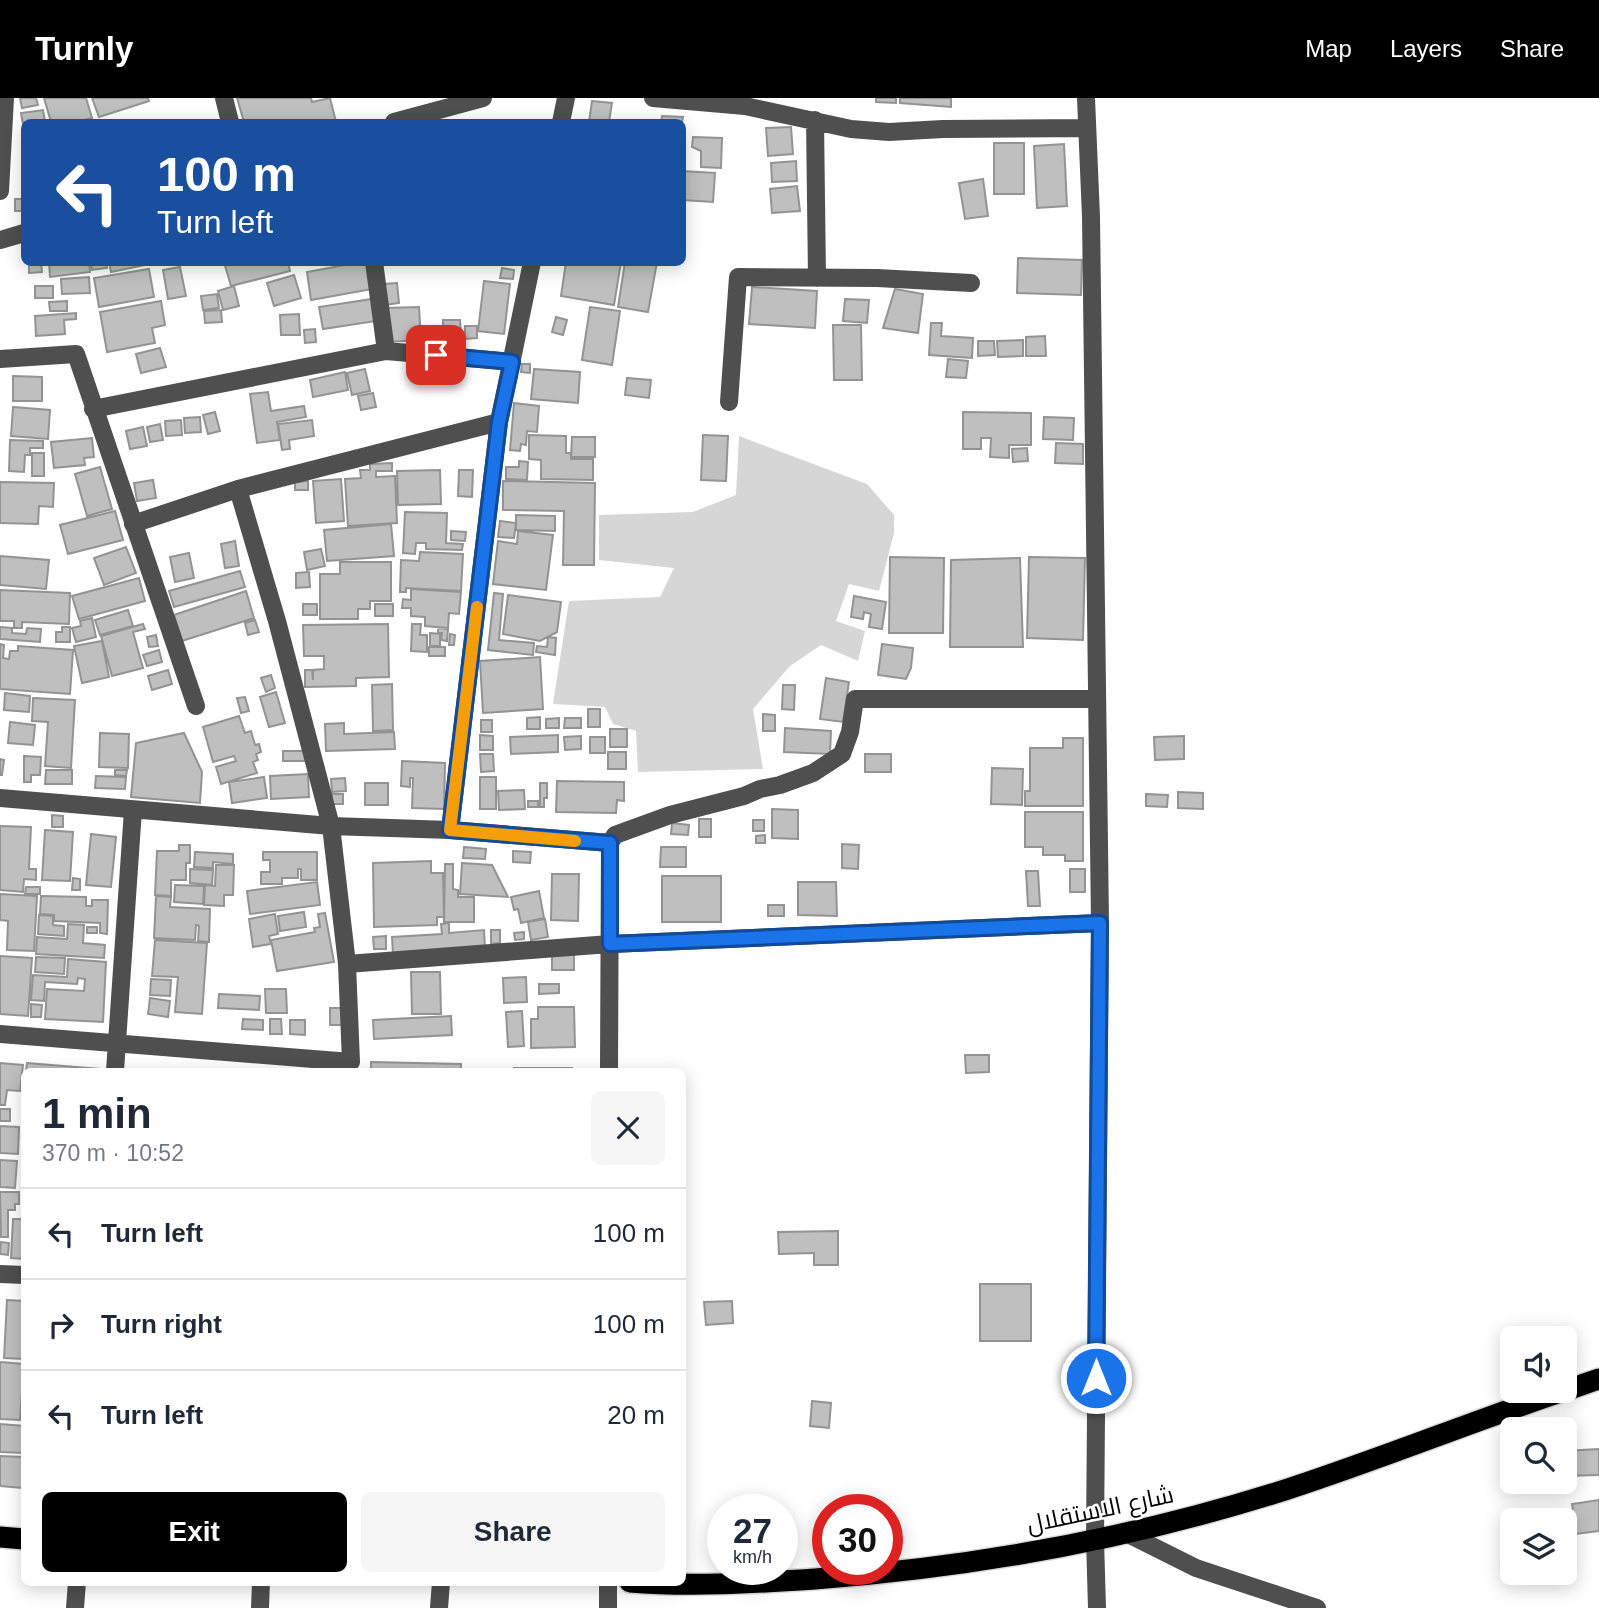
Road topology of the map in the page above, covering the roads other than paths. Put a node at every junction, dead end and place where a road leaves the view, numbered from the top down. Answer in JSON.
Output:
{"nodes":[{"id":1,"x":5,"y":98,"type":"edge"},
{"id":2,"x":225,"y":98,"type":"edge"},
{"id":3,"x":483,"y":98,"type":"edge"},
{"id":4,"x":566,"y":98,"type":"edge"},
{"id":5,"x":653,"y":98,"type":"edge"},
{"id":6,"x":1086,"y":98,"type":"edge"},
{"id":7,"x":229,"y":119,"type":"edge"},
{"id":8,"x":405,"y":119,"type":"edge"},
{"id":9,"x":562,"y":119,"type":"edge"},
{"id":10,"x":815,"y":120,"type":"junction"},
{"id":11,"x":1087,"y":128,"type":"junction"},
{"id":12,"x":0,"y":180,"type":"edge"},
{"id":13,"x":21,"y":234,"type":"edge"},
{"id":14,"x":0,"y":240,"type":"edge"},
{"id":15,"x":375,"y":266,"type":"edge"},
{"id":16,"x":531,"y":266,"type":"edge"},
{"id":17,"x":817,"y":278,"type":"junction"},
{"id":18,"x":971,"y":283,"type":"dead end"},
{"id":19,"x":386,"y":351,"type":"junction"},
{"id":20,"x":0,"y":359,"type":"edge"},
{"id":21,"x":512,"y":362,"type":"junction"},
{"id":22,"x":729,"y":402,"type":"dead end"},
{"id":23,"x":93,"y":409,"type":"junction"},
{"id":24,"x":499,"y":422,"type":"junction"},
{"id":25,"x":238,"y":489,"type":"junction"},
{"id":26,"x":133,"y":524,"type":"junction"},
{"id":27,"x":1097,"y":699,"type":"junction"},
{"id":28,"x":196,"y":706,"type":"dead end"},
{"id":29,"x":0,"y":799,"type":"edge"},
{"id":30,"x":133,"y":810,"type":"junction"},
{"id":31,"x":331,"y":826,"type":"junction"},
{"id":32,"x":450,"y":830,"type":"junction"},
{"id":33,"x":610,"y":843,"type":"junction"},
{"id":34,"x":1100,"y":923,"type":"junction"},
{"id":35,"x":610,"y":944,"type":"junction"},
{"id":36,"x":347,"y":964,"type":"junction"},
{"id":37,"x":0,"y":1034,"type":"edge"},
{"id":38,"x":117,"y":1043,"type":"junction"},
{"id":39,"x":291,"y":1064,"type":"edge"},
{"id":40,"x":115,"y":1068,"type":"edge"},
{"id":41,"x":609,"y":1068,"type":"edge"},
{"id":42,"x":0,"y":1273,"type":"edge"},
{"id":43,"x":21,"y":1275,"type":"edge"},
{"id":44,"x":1599,"y":1379,"type":"edge"},
{"id":45,"x":1577,"y":1387,"type":"edge"},
{"id":46,"x":1530,"y":1403,"type":"edge"},
{"id":47,"x":1128,"y":1534,"type":"junction"},
{"id":48,"x":0,"y":1536,"type":"edge"},
{"id":49,"x":21,"y":1539,"type":"edge"},
{"id":50,"x":1095,"y":1539,"type":"junction"},
{"id":51,"x":686,"y":1584,"type":"edge"},
{"id":52,"x":77,"y":1586,"type":"edge"},
{"id":53,"x":261,"y":1586,"type":"edge"},
{"id":54,"x":441,"y":1586,"type":"edge"},
{"id":55,"x":608,"y":1586,"type":"edge"},
{"id":56,"x":75,"y":1608,"type":"edge"},
{"id":57,"x":260,"y":1608,"type":"edge"},
{"id":58,"x":439,"y":1608,"type":"edge"},
{"id":59,"x":608,"y":1608,"type":"edge"},
{"id":60,"x":1097,"y":1608,"type":"edge"},
{"id":61,"x":1317,"y":1608,"type":"edge"}],
"edges":[{"from":1,"to":12,"type":"street"},
{"from":2,"to":7,"type":"street"},
{"from":3,"to":8,"type":"street"},
{"from":4,"to":9,"type":"street"},
{"from":5,"to":10,"type":"street"},
{"from":6,"to":11,"type":"street"},
{"from":10,"to":11,"type":"street"},
{"from":10,"to":17,"type":"street"},
{"from":11,"to":27,"type":"street"},
{"from":13,"to":14,"type":"street"},
{"from":15,"to":19,"type":"street"},
{"from":16,"to":21,"type":"street"},
{"from":17,"to":18,"type":"street"},
{"from":17,"to":22,"type":"street"},
{"from":19,"to":21,"type":"street"},
{"from":19,"to":23,"type":"street"},
{"from":20,"to":23,"type":"street"},
{"from":21,"to":24,"type":"street"},
{"from":23,"to":26,"type":"street"},
{"from":24,"to":25,"type":"street"},
{"from":24,"to":32,"type":"street"},
{"from":25,"to":26,"type":"street"},
{"from":25,"to":31,"type":"street"},
{"from":26,"to":28,"type":"street"},
{"from":27,"to":33,"type":"street"},
{"from":27,"to":34,"type":"street"},
{"from":29,"to":30,"type":"street"},
{"from":30,"to":31,"type":"street"},
{"from":30,"to":38,"type":"street"},
{"from":31,"to":32,"type":"street"},
{"from":31,"to":36,"type":"street"},
{"from":32,"to":33,"type":"street"},
{"from":33,"to":35,"type":"street"},
{"from":34,"to":35,"type":"street"},
{"from":34,"to":50,"type":"street"},
{"from":35,"to":36,"type":"street"},
{"from":35,"to":41,"type":"street"},
{"from":36,"to":39,"type":"street"},
{"from":37,"to":38,"type":"street"},
{"from":38,"to":39,"type":"street"},
{"from":38,"to":40,"type":"street"},
{"from":42,"to":43,"type":"street"},
{"from":44,"to":45,"type":"highway","name":"شارع الاستقلال"},
{"from":46,"to":47,"type":"highway","name":"شارع الاستقلال"},
{"from":47,"to":50,"type":"highway","name":"شارع الاستقلال"},
{"from":47,"to":61,"type":"street"},
{"from":48,"to":49,"type":"highway"},
{"from":50,"to":51,"type":"highway","name":"شارع الاستقلال"},
{"from":50,"to":60,"type":"street"},
{"from":52,"to":56,"type":"street"},
{"from":53,"to":57,"type":"street"},
{"from":54,"to":58,"type":"street"},
{"from":55,"to":59,"type":"street"}]}
